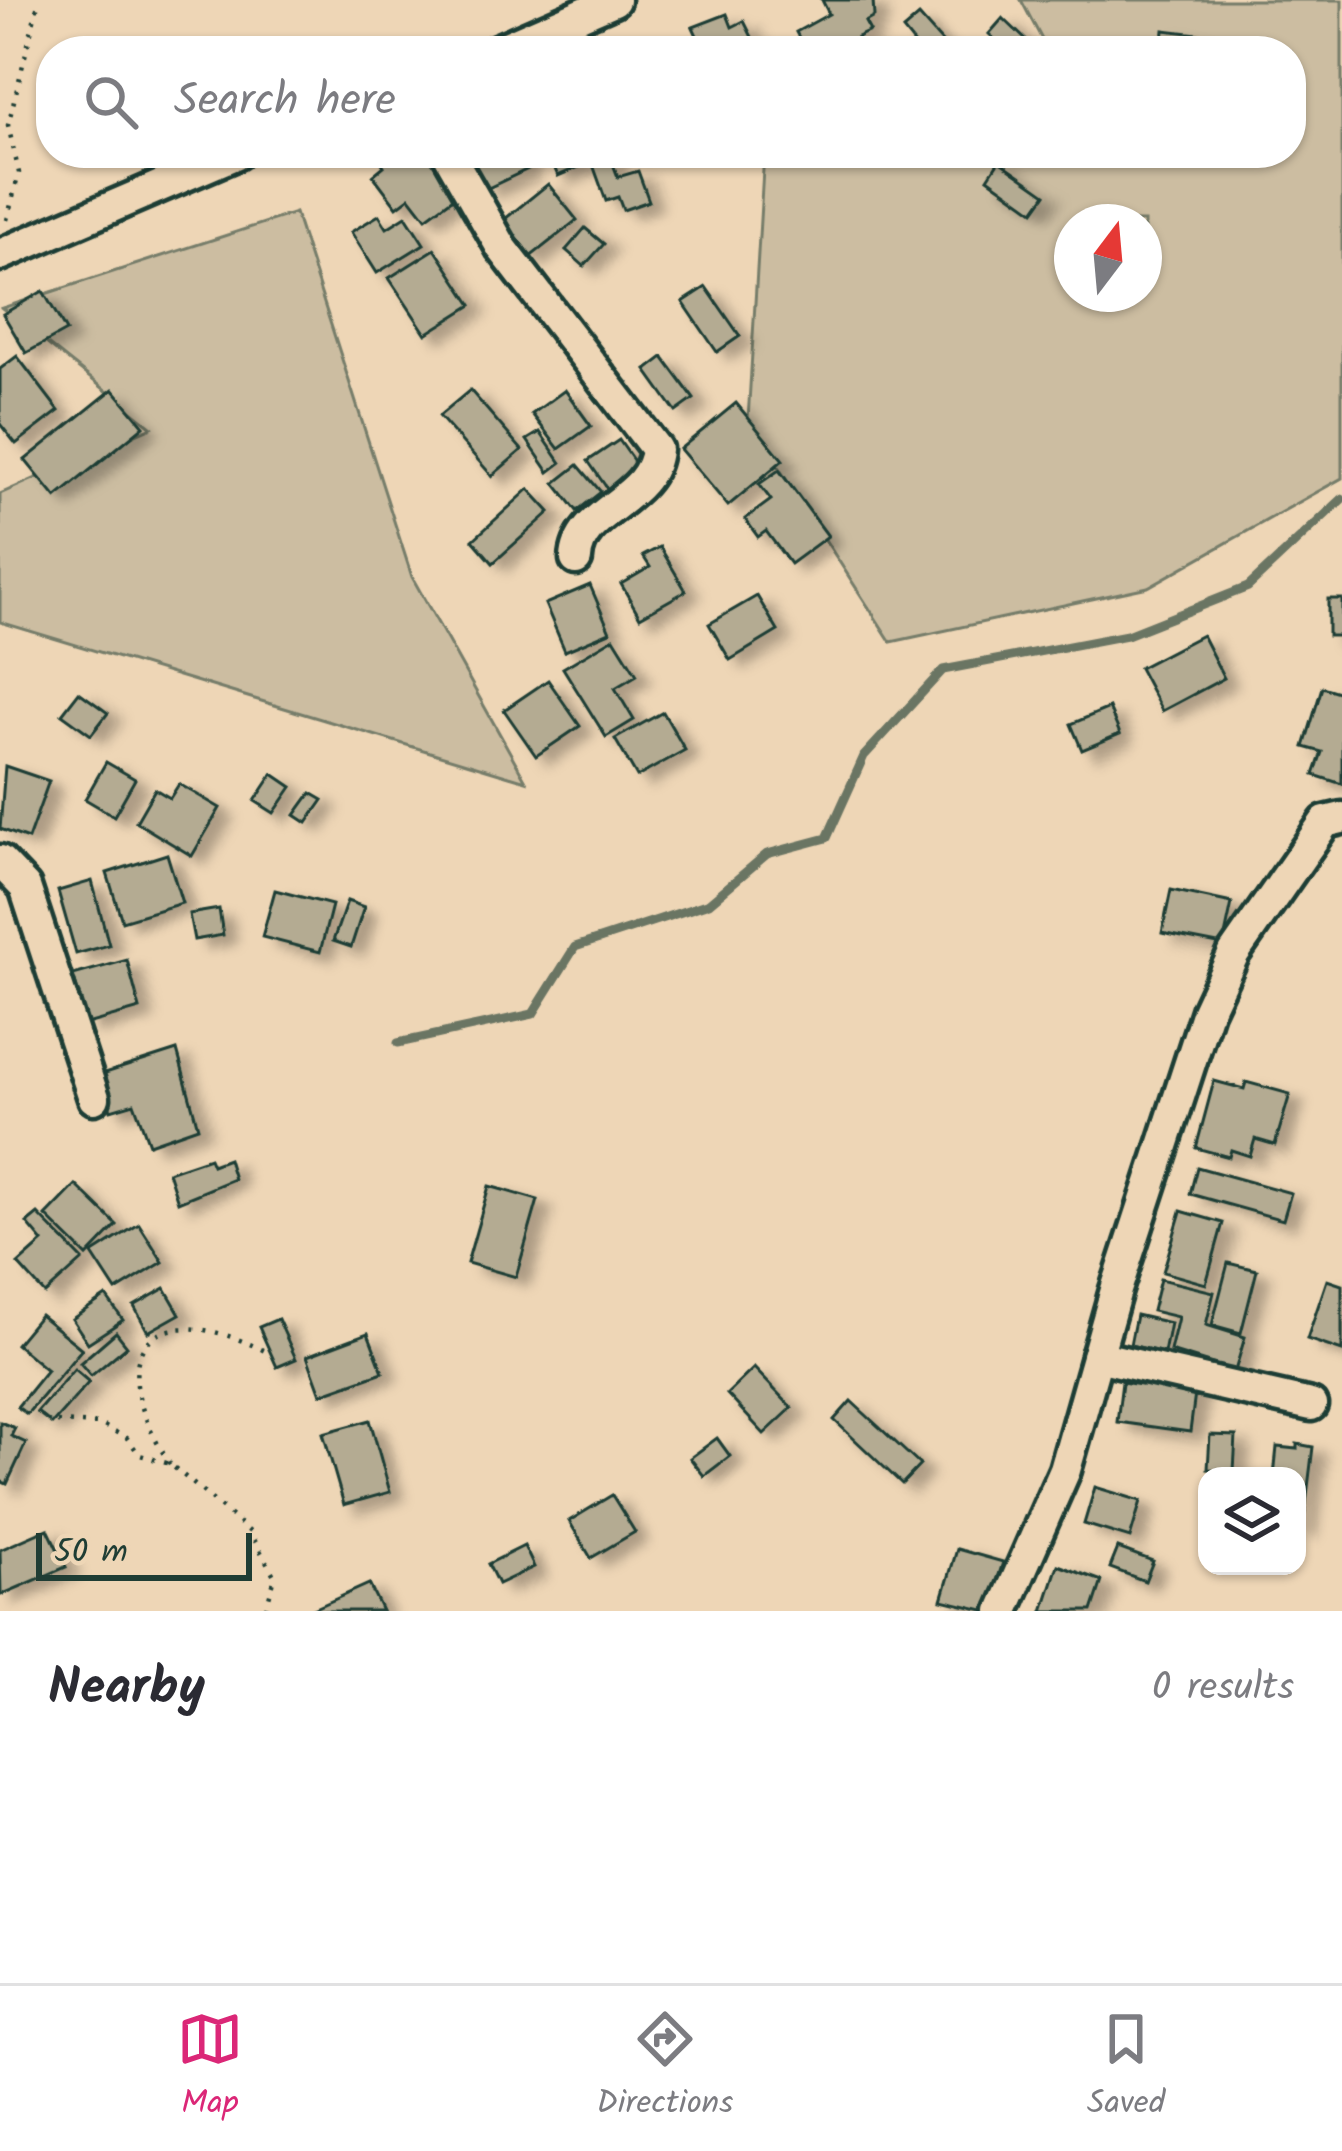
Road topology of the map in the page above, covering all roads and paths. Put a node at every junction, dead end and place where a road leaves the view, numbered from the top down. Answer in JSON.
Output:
{"nodes":[{"id":1,"x":39,"y":0,"type":"edge"},
{"id":2,"x":614,"y":0,"type":"edge"},
{"id":3,"x":531,"y":36,"type":"edge"},
{"id":4,"x":202,"y":168,"type":"edge"},
{"id":5,"x":457,"y":168,"type":"edge"},
{"id":6,"x":0,"y":255,"type":"edge"},
{"id":7,"x":576,"y":559,"type":"dead end"},
{"id":8,"x":1342,"y":818,"type":"edge"},
{"id":9,"x":0,"y":861,"type":"edge"},
{"id":10,"x":94,"y":1098,"type":"dead end"},
{"id":11,"x":265,"y":1351,"type":"dead end"},
{"id":12,"x":1097,"y":1356,"type":"junction"},
{"id":13,"x":1311,"y":1405,"type":"dead end"},
{"id":14,"x":58,"y":1422,"type":"dead end"},
{"id":15,"x":170,"y":1464,"type":"junction"},
{"id":16,"x":266,"y":1611,"type":"edge"},
{"id":17,"x":1003,"y":1611,"type":"edge"}],
"edges":[{"from":1,"to":6,"type":"path"},
{"from":2,"to":3,"type":"street"},
{"from":4,"to":6,"type":"street"},
{"from":5,"to":7,"type":"street"},
{"from":8,"to":12,"type":"street"},
{"from":9,"to":10,"type":"street"},
{"from":11,"to":15,"type":"path"},
{"from":12,"to":13,"type":"street"},
{"from":12,"to":17,"type":"street"},
{"from":14,"to":15,"type":"path"},
{"from":15,"to":16,"type":"path"}]}
